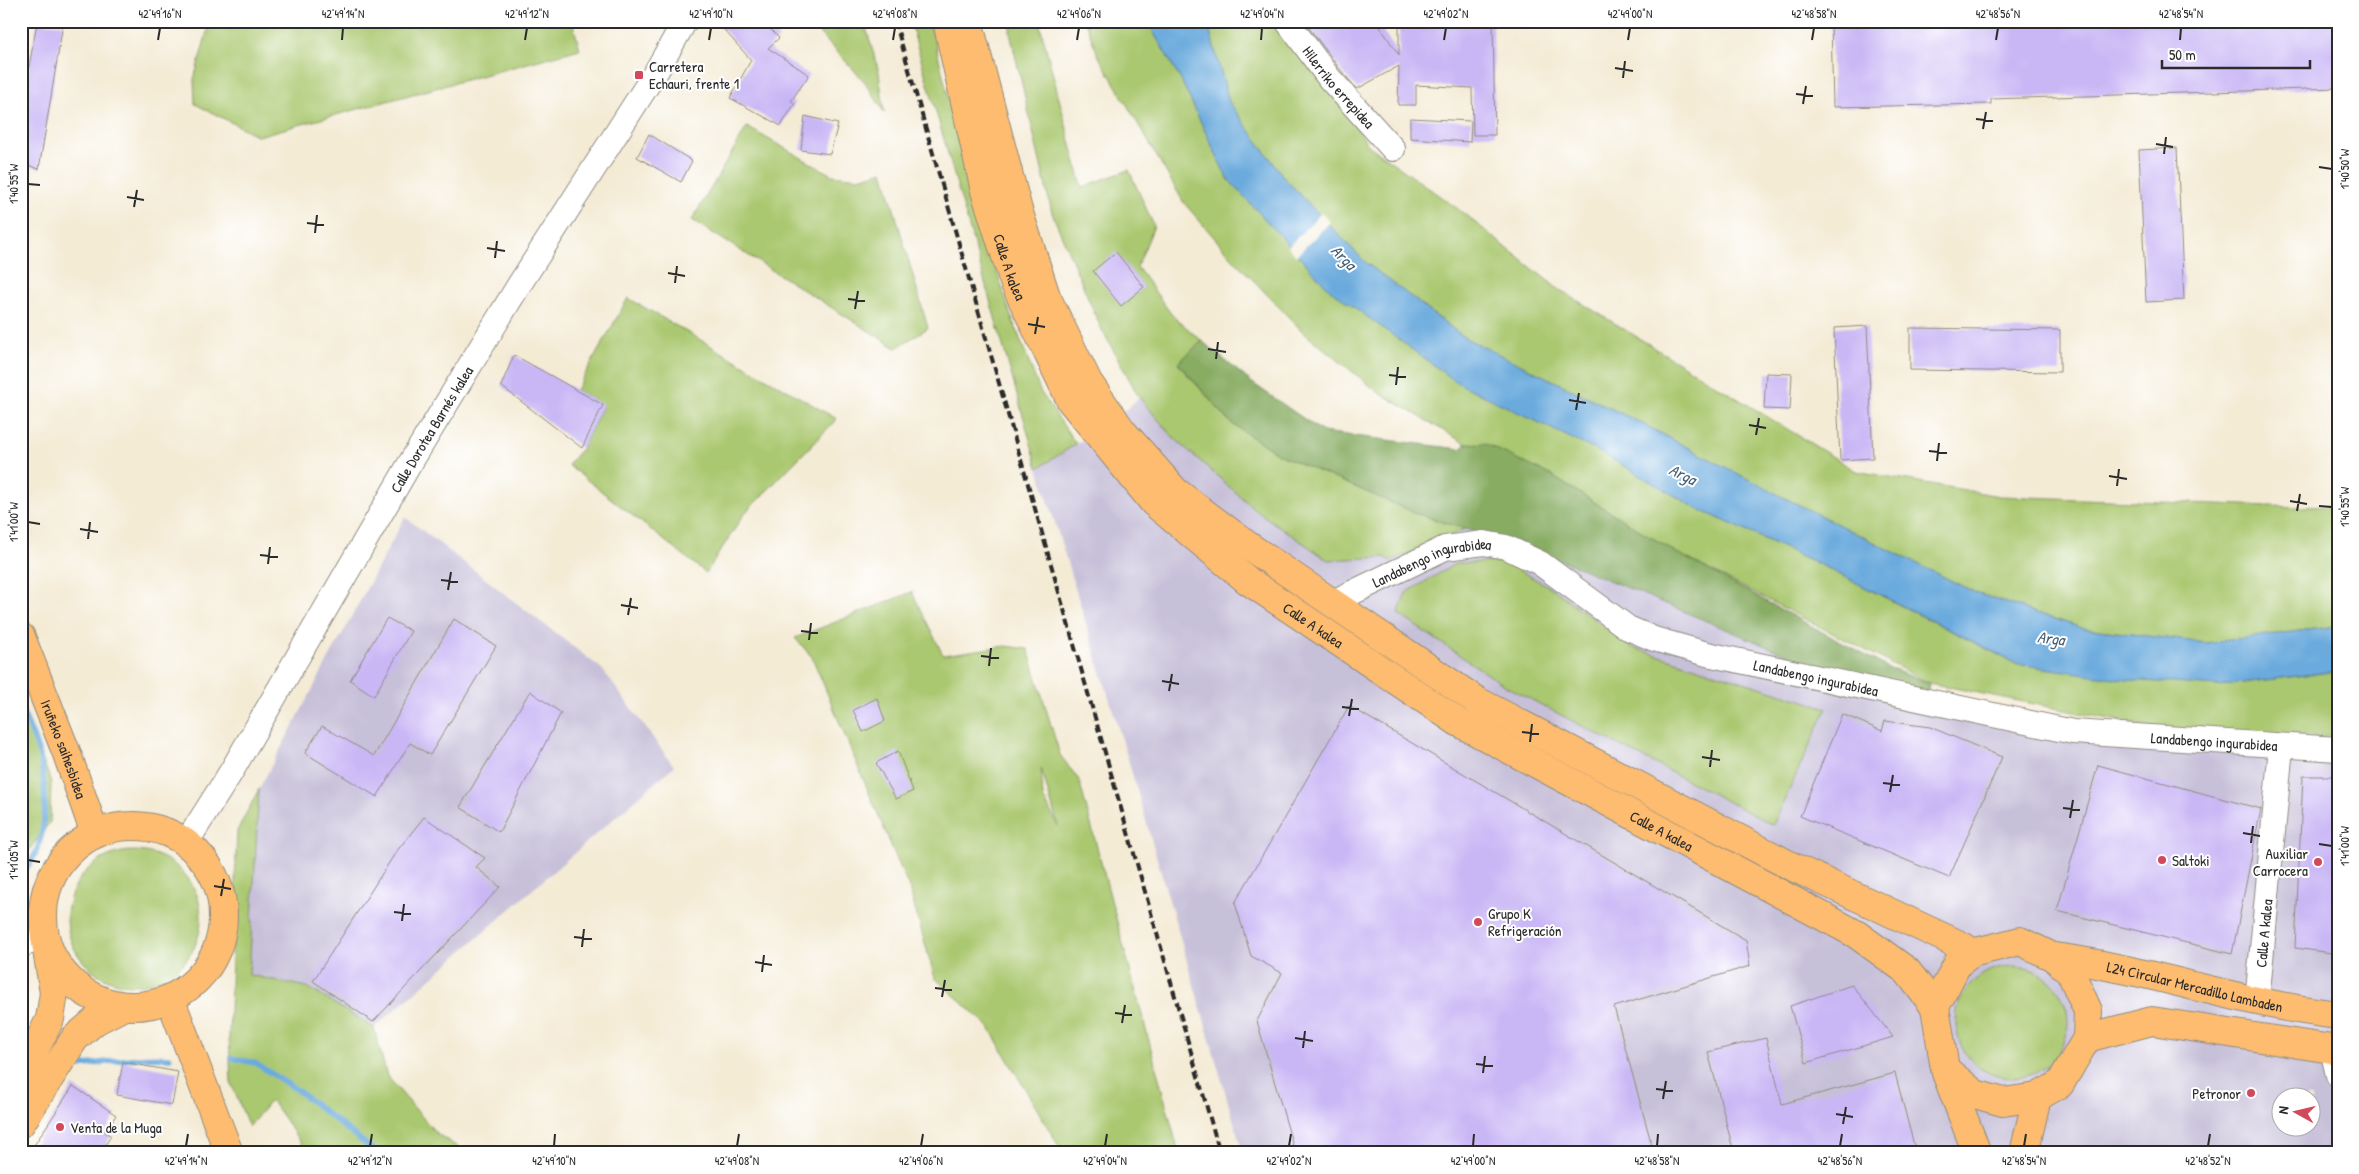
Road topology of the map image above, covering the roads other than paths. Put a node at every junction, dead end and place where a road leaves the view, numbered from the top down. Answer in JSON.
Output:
{"nodes":[{"id":1,"x":685,"y":21,"type":"edge"},
{"id":2,"x":946,"y":21,"type":"edge"},
{"id":3,"x":968,"y":21,"type":"edge"},
{"id":4,"x":1287,"y":21,"type":"edge"},
{"id":5,"x":1393,"y":149,"type":"dead end"},
{"id":6,"x":1333,"y":602,"type":"junction"},
{"id":7,"x":21,"y":637,"type":"edge"},
{"id":8,"x":2281,"y":747,"type":"junction"},
{"id":9,"x":2338,"y":749,"type":"edge"},
{"id":10,"x":95,"y":834,"type":"junction"},
{"id":11,"x":186,"y":842,"type":"junction"},
{"id":12,"x":33,"y":941,"type":"edge"},
{"id":13,"x":1972,"y":953,"type":"junction"},
{"id":14,"x":2053,"y":957,"type":"junction"},
{"id":15,"x":170,"y":998,"type":"junction"},
{"id":16,"x":2257,"y":1002,"type":"junction"},
{"id":17,"x":124,"y":1006,"type":"junction"},
{"id":18,"x":1935,"y":1007,"type":"junction"},
{"id":19,"x":2338,"y":1015,"type":"edge"},
{"id":20,"x":2087,"y":1038,"type":"junction"},
{"id":21,"x":2335,"y":1049,"type":"edge"},
{"id":22,"x":1945,"y":1069,"type":"junction"},
{"id":23,"x":2338,"y":1075,"type":"edge"},
{"id":24,"x":21,"y":1078,"type":"edge"},
{"id":25,"x":2037,"y":1097,"type":"junction"},
{"id":26,"x":21,"y":1123,"type":"edge"},
{"id":27,"x":229,"y":1153,"type":"edge"},
{"id":28,"x":1977,"y":1153,"type":"edge"},
{"id":29,"x":2024,"y":1153,"type":"edge"}],
"edges":[{"from":1,"to":11,"type":"street","name":"Calle Dorotea Barnés kalea"},
{"from":2,"to":18,"type":"main road","name":"Calle A kalea"},
{"from":3,"to":6,"type":"main road","name":"Calle A kalea"},
{"from":4,"to":5,"type":"street","name":"Hilerriko errepidea"},
{"from":6,"to":8,"type":"street","name":"Landabengo ingurabidea"},
{"from":6,"to":13,"type":"main road","name":"Calle A kalea"},
{"from":7,"to":10,"type":"main road","name":"Iruñeko saihesbidea"},
{"from":8,"to":9,"type":"street","name":"Landabengo ingurabidea"},
{"from":8,"to":16,"type":"street","name":"Calle A kalea"},
{"from":10,"to":11,"type":"main road"},
{"from":10,"to":12,"type":"main road"},
{"from":11,"to":15,"type":"main road"},
{"from":12,"to":17,"type":"main road"},
{"from":12,"to":24,"type":"main road"},
{"from":13,"to":14,"type":"main road"},
{"from":13,"to":18,"type":"main road"},
{"from":14,"to":16,"type":"main road","name":"L24 Circular Mercadillo Lambaden"},
{"from":14,"to":20,"type":"main road"},
{"from":15,"to":17,"type":"main road"},
{"from":15,"to":27,"type":"main road"},
{"from":16,"to":19,"type":"main road","name":"L24 Circular Mercadillo Lambaden"},
{"from":17,"to":26,"type":"main road"},
{"from":18,"to":22,"type":"main road"},
{"from":20,"to":21,"type":"main road"},
{"from":20,"to":25,"type":"main road"},
{"from":21,"to":23,"type":"street"},
{"from":22,"to":25,"type":"main road"},
{"from":22,"to":28,"type":"main road"},
{"from":25,"to":29,"type":"main road"}]}
